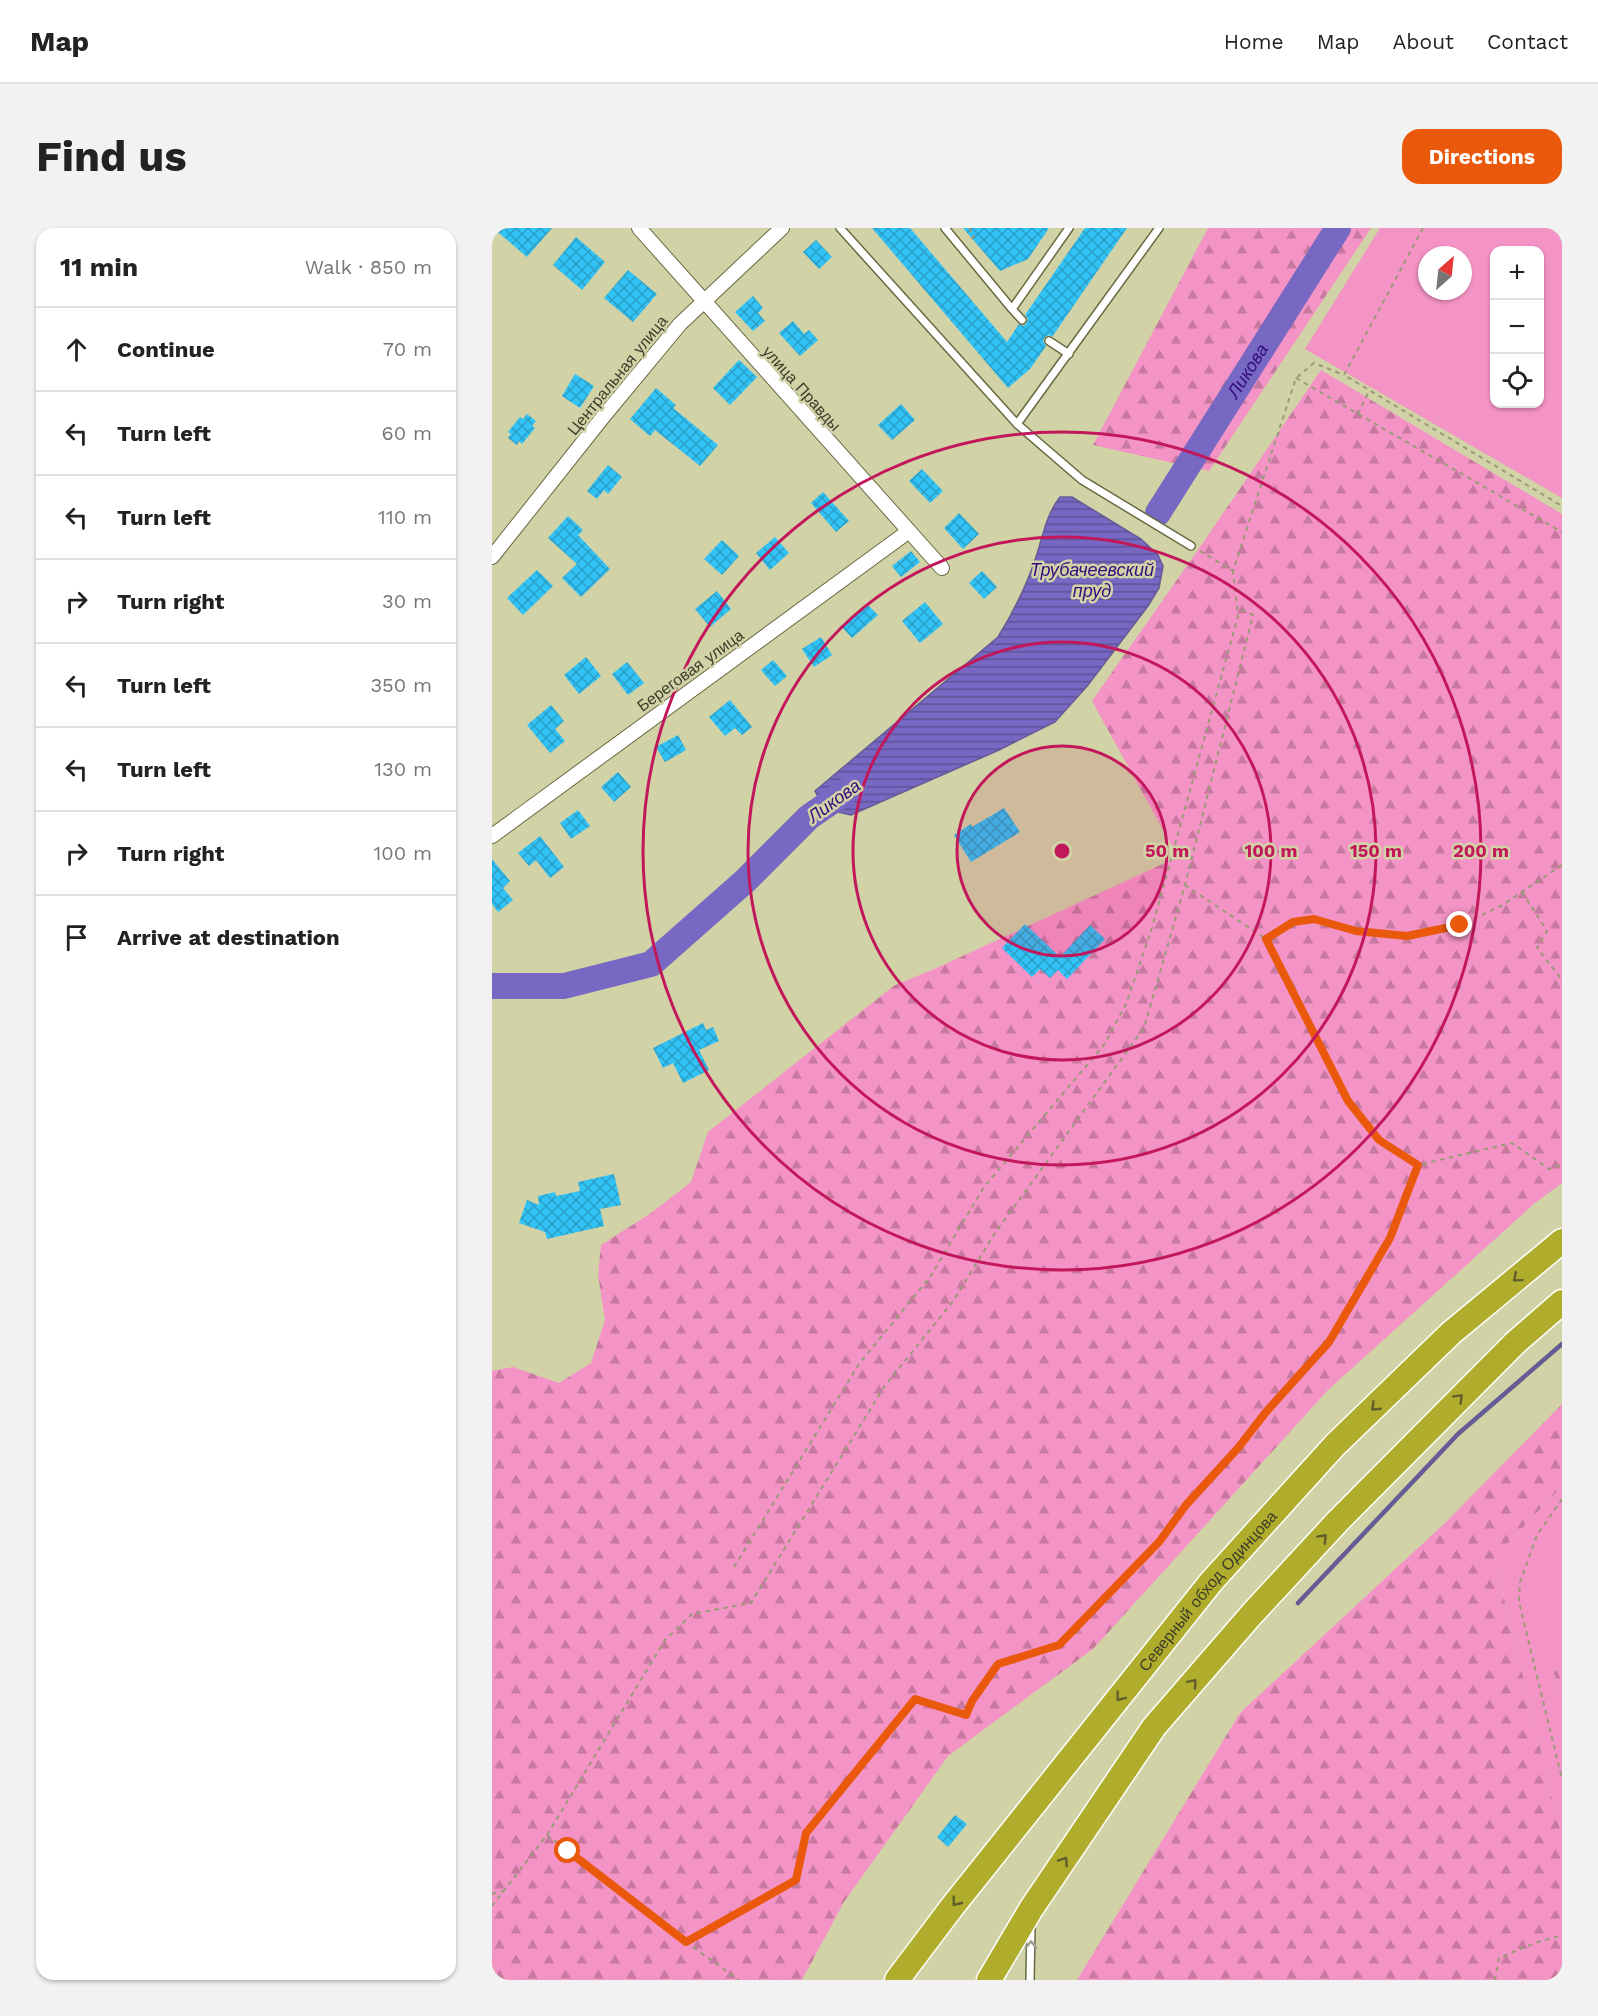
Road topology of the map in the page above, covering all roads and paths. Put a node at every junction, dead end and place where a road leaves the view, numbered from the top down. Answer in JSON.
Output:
{"nodes":[{"id":1,"x":639,"y":228,"type":"edge"},
{"id":2,"x":782,"y":228,"type":"edge"},
{"id":3,"x":840,"y":228,"type":"edge"},
{"id":4,"x":945,"y":228,"type":"edge"},
{"id":5,"x":969,"y":228,"type":"edge"},
{"id":6,"x":1069,"y":228,"type":"edge"},
{"id":7,"x":1159,"y":228,"type":"edge"},
{"id":8,"x":1422,"y":228,"type":"edge"},
{"id":9,"x":969,"y":242,"type":"dead end"},
{"id":10,"x":704,"y":301,"type":"junction"},
{"id":11,"x":1012,"y":309,"type":"junction"},
{"id":12,"x":1022,"y":320,"type":"dead end"},
{"id":13,"x":1049,"y":341,"type":"dead end"},
{"id":14,"x":1069,"y":354,"type":"junction"},
{"id":15,"x":1344,"y":375,"type":"junction"},
{"id":16,"x":1296,"y":378,"type":"junction"},
{"id":17,"x":1370,"y":391,"type":"junction"},
{"id":18,"x":1358,"y":414,"type":"junction"},
{"id":19,"x":1017,"y":424,"type":"junction"},
{"id":20,"x":1562,"y":506,"type":"edge"},
{"id":21,"x":909,"y":531,"type":"junction"},
{"id":22,"x":1562,"y":532,"type":"edge"},
{"id":23,"x":1191,"y":546,"type":"joint"},
{"id":24,"x":492,"y":557,"type":"edge"},
{"id":25,"x":942,"y":568,"type":"dead end"},
{"id":26,"x":1233,"y":571,"type":"junction"},
{"id":27,"x":1237,"y":608,"type":"junction"},
{"id":28,"x":492,"y":836,"type":"edge"},
{"id":29,"x":1562,"y":865,"type":"edge"},
{"id":30,"x":1185,"y":885,"type":"junction"},
{"id":31,"x":1522,"y":892,"type":"junction"},
{"id":32,"x":1266,"y":939,"type":"junction"},
{"id":33,"x":1562,"y":980,"type":"edge"},
{"id":34,"x":1562,"y":1164,"type":"edge"},
{"id":35,"x":1418,"y":1165,"type":"junction"},
{"id":36,"x":1562,"y":1241,"type":"edge"},
{"id":37,"x":1562,"y":1302,"type":"edge"},
{"id":38,"x":1562,"y":1499,"type":"edge"},
{"id":39,"x":734,"y":1567,"type":"dead end"},
{"id":40,"x":1562,"y":1779,"type":"edge"},
{"id":41,"x":547,"y":1835,"type":"junction"},
{"id":42,"x":503,"y":1892,"type":"junction"},
{"id":43,"x":492,"y":1894,"type":"edge"},
{"id":44,"x":492,"y":1906,"type":"edge"},
{"id":45,"x":1031,"y":1910,"type":"junction"},
{"id":46,"x":1562,"y":1935,"type":"edge"},
{"id":47,"x":686,"y":1942,"type":"junction"},
{"id":48,"x":739,"y":1980,"type":"edge"},
{"id":49,"x":897,"y":1980,"type":"edge"},
{"id":50,"x":989,"y":1980,"type":"edge"},
{"id":51,"x":1030,"y":1980,"type":"edge"},
{"id":52,"x":1495,"y":1980,"type":"edge"}],
"edges":[{"from":1,"to":10,"type":"street","name":"улица Правды"},
{"from":2,"to":10,"type":"street","name":"Центральная улица"},
{"from":3,"to":19,"type":"lane"},
{"from":4,"to":11,"type":"lane"},
{"from":5,"to":9,"type":"path"},
{"from":6,"to":11,"type":"lane"},
{"from":7,"to":14,"type":"lane"},
{"from":8,"to":15,"type":"path"},
{"from":10,"to":21,"type":"street","name":"улица Правды"},
{"from":10,"to":24,"type":"street","name":"Центральная улица"},
{"from":11,"to":12,"type":"lane"},
{"from":13,"to":14,"type":"lane"},
{"from":14,"to":19,"type":"lane"},
{"from":15,"to":16,"type":"path"},
{"from":15,"to":17,"type":"path"},
{"from":16,"to":18,"type":"path"},
{"from":16,"to":26,"type":"path"},
{"from":17,"to":18,"type":"path"},
{"from":17,"to":20,"type":"path"},
{"from":18,"to":22,"type":"path"},
{"from":19,"to":23,"type":"lane"},
{"from":21,"to":25,"type":"street","name":"улица Правды"},
{"from":21,"to":28,"type":"street","name":"Береговая улица"},
{"from":23,"to":26,"type":"path"},
{"from":26,"to":27,"type":"path"},
{"from":27,"to":30,"type":"path"},
{"from":27,"to":39,"type":"path"},
{"from":29,"to":31,"type":"path"},
{"from":30,"to":32,"type":"path"},
{"from":30,"to":41,"type":"path"},
{"from":31,"to":32,"type":"path"},
{"from":31,"to":33,"type":"path"},
{"from":32,"to":35,"type":"path"},
{"from":34,"to":35,"type":"path"},
{"from":35,"to":47,"type":"path"},
{"from":36,"to":49,"type":"highway","name":"Северный обход Одинцова","one_way":true},
{"from":45,"to":37,"type":"highway","one_way":true},
{"from":38,"to":40,"type":"path"},
{"from":41,"to":42,"type":"path"},
{"from":41,"to":47,"type":"path"},
{"from":42,"to":43,"type":"path"},
{"from":42,"to":44,"type":"path"},
{"from":45,"to":50,"type":"highway"},
{"from":51,"to":45,"type":"lane","one_way":true},
{"from":46,"to":52,"type":"path"},
{"from":47,"to":48,"type":"path"}]}
